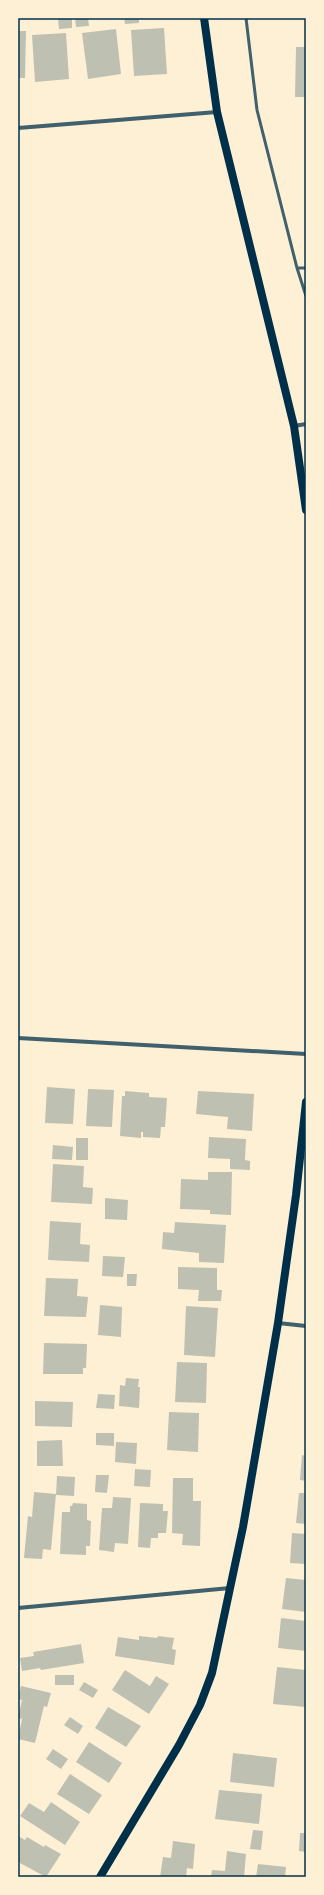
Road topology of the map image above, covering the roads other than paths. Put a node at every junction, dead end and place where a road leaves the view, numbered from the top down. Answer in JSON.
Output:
{"nodes":[{"id":1,"x":204,"y":18,"type":"edge"},
{"id":2,"x":246,"y":18,"type":"edge"},
{"id":3,"x":217,"y":112,"type":"junction"},
{"id":4,"x":18,"y":128,"type":"edge"},
{"id":5,"x":297,"y":268,"type":"junction"},
{"id":6,"x":306,"y":268,"type":"edge"},
{"id":7,"x":306,"y":296,"type":"edge"},
{"id":8,"x":306,"y":424,"type":"edge"},
{"id":9,"x":294,"y":426,"type":"junction"},
{"id":10,"x":304,"y":484,"type":"edge"},
{"id":11,"x":306,"y":510,"type":"edge"},
{"id":12,"x":18,"y":1038,"type":"edge"},
{"id":13,"x":306,"y":1054,"type":"edge"},
{"id":14,"x":306,"y":1102,"type":"edge"},
{"id":15,"x":278,"y":1323,"type":"junction"},
{"id":16,"x":306,"y":1326,"type":"edge"},
{"id":17,"x":230,"y":1588,"type":"junction"},
{"id":18,"x":18,"y":1608,"type":"edge"},
{"id":19,"x":100,"y":1877,"type":"edge"}],
"edges":[{"from":1,"to":3,"type":"main road"},
{"from":2,"to":5,"type":"lane"},
{"from":3,"to":4,"type":"street"},
{"from":3,"to":9,"type":"main road"},
{"from":5,"to":6,"type":"lane"},
{"from":5,"to":7,"type":"lane"},
{"from":8,"to":9,"type":"street"},
{"from":9,"to":10,"type":"main road"},
{"from":10,"to":11,"type":"main road"},
{"from":12,"to":13,"type":"street"},
{"from":14,"to":15,"type":"main road"},
{"from":15,"to":16,"type":"street"},
{"from":15,"to":17,"type":"main road"},
{"from":17,"to":18,"type":"street"},
{"from":17,"to":19,"type":"main road"}]}
